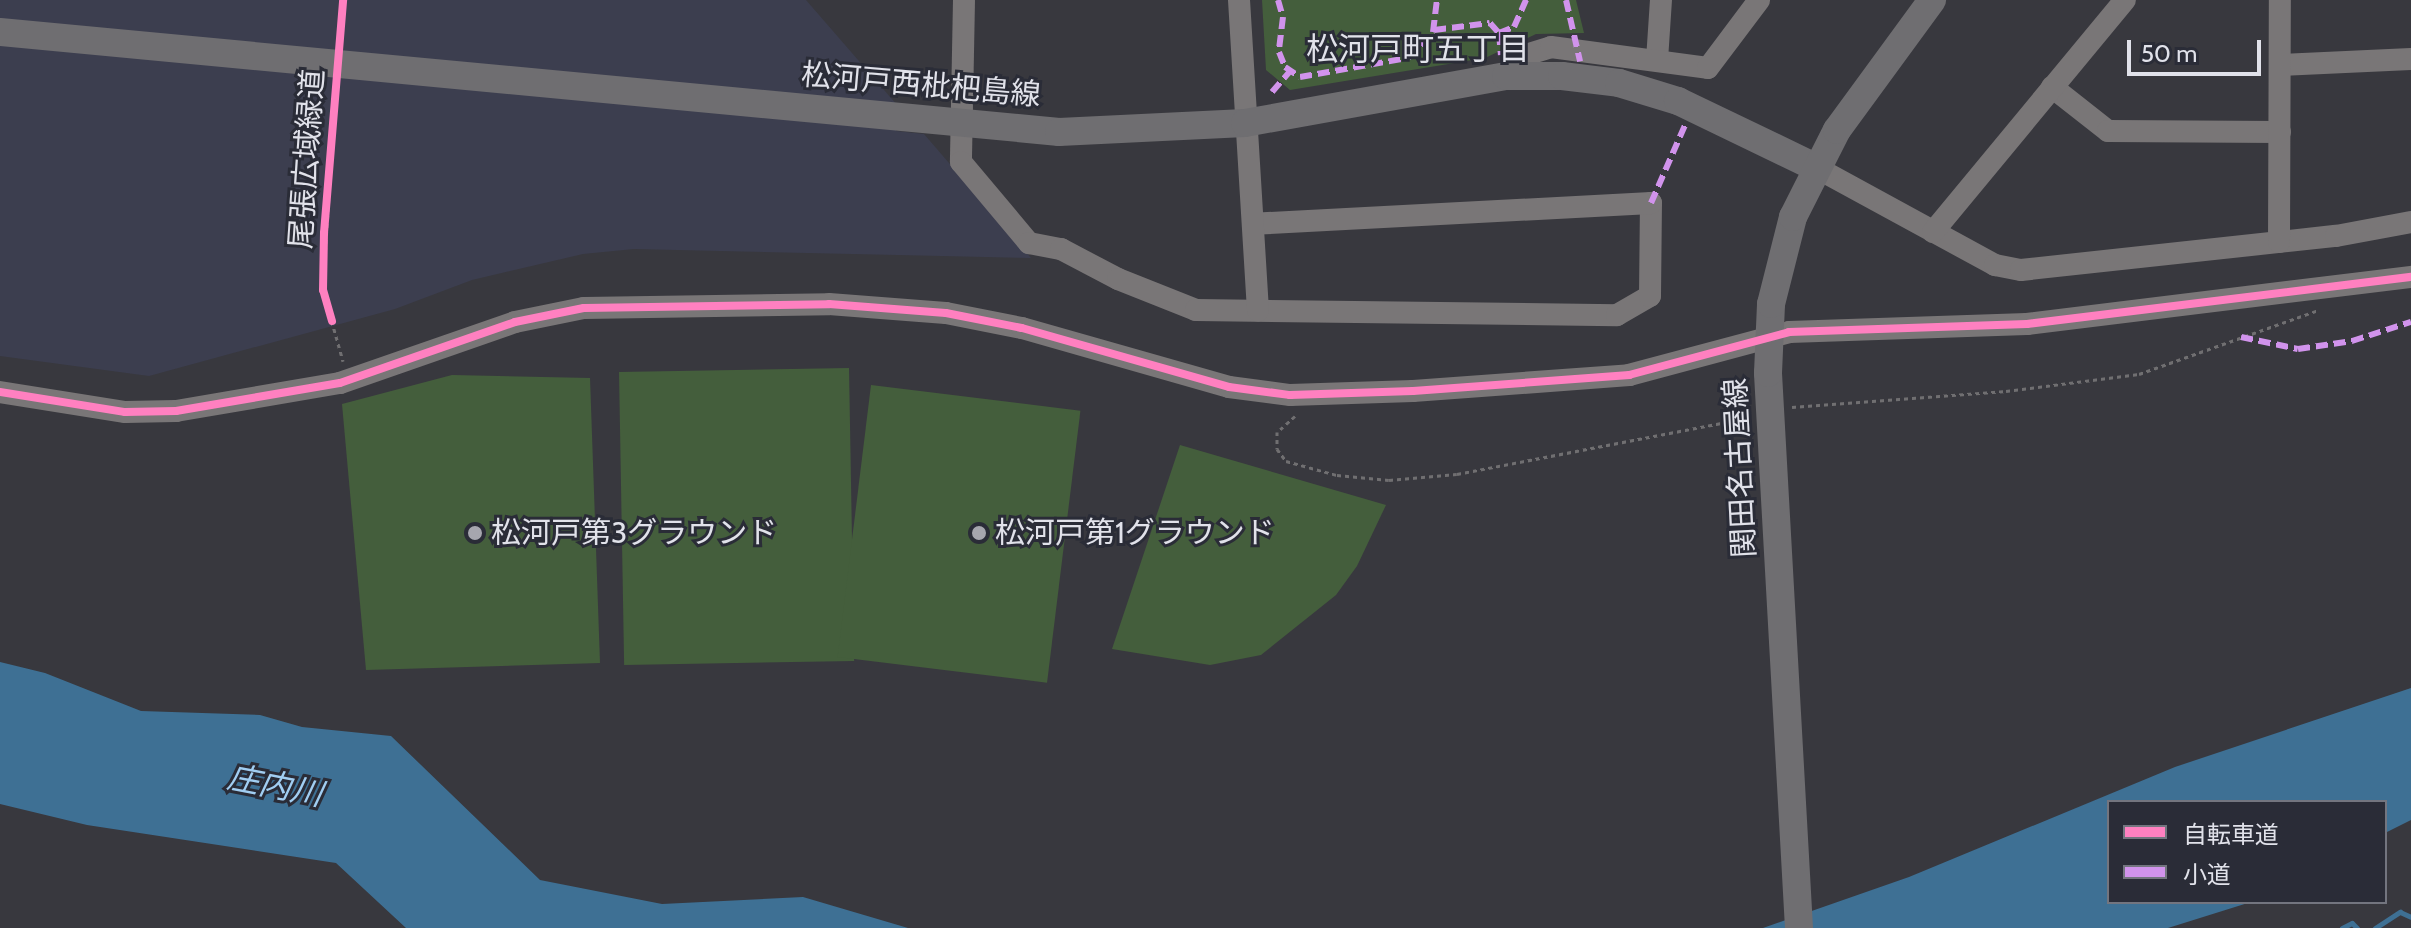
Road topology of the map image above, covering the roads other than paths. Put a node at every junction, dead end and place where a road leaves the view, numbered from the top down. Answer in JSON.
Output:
{"nodes":[{"id":1,"x":964,"y":0,"type":"edge"},
{"id":2,"x":1239,"y":0,"type":"edge"},
{"id":3,"x":1661,"y":0,"type":"edge"},
{"id":4,"x":1759,"y":0,"type":"edge"},
{"id":5,"x":1932,"y":0,"type":"edge"},
{"id":6,"x":2125,"y":0,"type":"edge"},
{"id":7,"x":2280,"y":0,"type":"edge"},
{"id":8,"x":0,"y":32,"type":"edge"},
{"id":9,"x":2411,"y":59,"type":"edge"},
{"id":10,"x":1657,"y":60,"type":"junction"},
{"id":11,"x":2281,"y":65,"type":"junction"},
{"id":12,"x":1514,"y":76,"type":"junction"},
{"id":13,"x":2052,"y":87,"type":"junction"},
{"id":14,"x":962,"y":122,"type":"junction"},
{"id":15,"x":1245,"y":123,"type":"junction"},
{"id":16,"x":2280,"y":132,"type":"junction"},
{"id":17,"x":1817,"y":168,"type":"junction"},
{"id":18,"x":2411,"y":222,"type":"edge"},
{"id":19,"x":1254,"y":224,"type":"junction"},
{"id":20,"x":1933,"y":232,"type":"junction"},
{"id":21,"x":2279,"y":242,"type":"junction"},
{"id":22,"x":2411,"y":277,"type":"edge"},
{"id":23,"x":1258,"y":310,"type":"junction"},
{"id":24,"x":1768,"y":337,"type":"junction"},
{"id":25,"x":0,"y":392,"type":"edge"},
{"id":26,"x":1799,"y":928,"type":"edge"}],
"edges":[{"from":1,"to":14,"type":"street"},
{"from":2,"to":15,"type":"street"},
{"from":3,"to":10,"type":"street"},
{"from":4,"to":10,"type":"street"},
{"from":5,"to":17,"type":"main road","name":"関田名古屋線"},
{"from":6,"to":13,"type":"street"},
{"from":7,"to":11,"type":"street"},
{"from":8,"to":14,"type":"main road","name":"松河戸西枇杷島線"},
{"from":9,"to":11,"type":"street"},
{"from":10,"to":12,"type":"street"},
{"from":11,"to":16,"type":"street"},
{"from":12,"to":15,"type":"main road","name":"松河戸西枇杷島線"},
{"from":12,"to":17,"type":"main road","name":"松河戸西枇杷島線"},
{"from":13,"to":16,"type":"street"},
{"from":13,"to":20,"type":"street"},
{"from":14,"to":15,"type":"main road","name":"松河戸西枇杷島線"},
{"from":14,"to":23,"type":"street"},
{"from":15,"to":19,"type":"street"},
{"from":16,"to":21,"type":"street"},
{"from":17,"to":20,"type":"street"},
{"from":17,"to":24,"type":"main road","name":"関田名古屋線"},
{"from":18,"to":21,"type":"street"},
{"from":19,"to":23,"type":"street"},
{"from":19,"to":23,"type":"street"},
{"from":20,"to":21,"type":"street"},
{"from":22,"to":24,"type":"street"},
{"from":24,"to":25,"type":"street"},
{"from":24,"to":26,"type":"main road","name":"関田名古屋線"}]}
